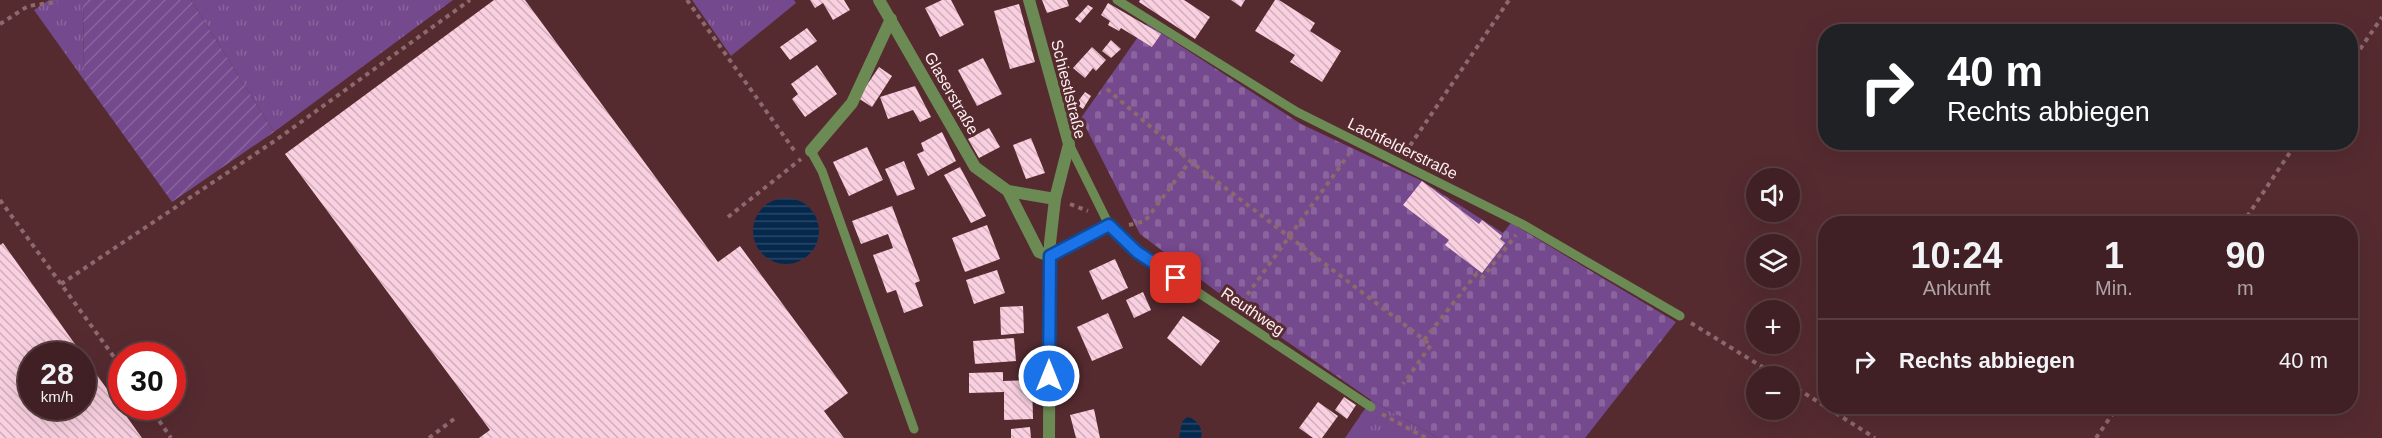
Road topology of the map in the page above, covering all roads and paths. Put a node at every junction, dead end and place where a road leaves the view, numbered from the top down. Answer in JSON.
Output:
{"nodes":[{"id":1,"x":470,"y":0,"type":"edge"},
{"id":2,"x":687,"y":0,"type":"edge"},
{"id":3,"x":879,"y":0,"type":"edge"},
{"id":4,"x":1029,"y":0,"type":"edge"},
{"id":5,"x":1117,"y":0,"type":"edge"},
{"id":6,"x":1509,"y":0,"type":"edge"},
{"id":7,"x":58,"y":2,"type":"dead end"},
{"id":8,"x":2382,"y":18,"type":"edge"},
{"id":9,"x":891,"y":20,"type":"junction"},
{"id":10,"x":0,"y":24,"type":"edge"},
{"id":11,"x":2358,"y":52,"type":"edge"},
{"id":12,"x":1107,"y":89,"type":"dead end"},
{"id":13,"x":1069,"y":144,"type":"junction"},
{"id":14,"x":2292,"y":150,"type":"edge"},
{"id":15,"x":811,"y":151,"type":"junction"},
{"id":16,"x":1349,"y":154,"type":"dead end"},
{"id":17,"x":800,"y":160,"type":"junction"},
{"id":18,"x":1190,"y":161,"type":"junction"},
{"id":19,"x":1398,"y":163,"type":"junction"},
{"id":20,"x":1008,"y":191,"type":"junction"},
{"id":21,"x":1055,"y":199,"type":"junction"},
{"id":22,"x":0,"y":200,"type":"edge"},
{"id":23,"x":1103,"y":216,"type":"junction"},
{"id":24,"x":2247,"y":216,"type":"edge"},
{"id":25,"x":728,"y":217,"type":"dead end"},
{"id":26,"x":1109,"y":225,"type":"junction"},
{"id":27,"x":1524,"y":225,"type":"junction"},
{"id":28,"x":1290,"y":238,"type":"junction"},
{"id":29,"x":1050,"y":256,"type":"junction"},
{"id":30,"x":61,"y":284,"type":"junction"},
{"id":31,"x":1242,"y":302,"type":"dead end"},
{"id":32,"x":1680,"y":316,"type":"joint"},
{"id":33,"x":1424,"y":340,"type":"junction"},
{"id":34,"x":108,"y":349,"type":"edge"},
{"id":35,"x":1761,"y":366,"type":"edge"},
{"id":36,"x":1403,"y":384,"type":"dead end"},
{"id":37,"x":1800,"y":390,"type":"edge"},
{"id":38,"x":1818,"y":402,"type":"edge"},
{"id":39,"x":1371,"y":407,"type":"joint"},
{"id":40,"x":1837,"y":414,"type":"edge"},
{"id":41,"x":2113,"y":414,"type":"edge"},
{"id":42,"x":454,"y":419,"type":"dead end"},
{"id":43,"x":158,"y":420,"type":"edge"},
{"id":44,"x":914,"y":429,"type":"dead end"},
{"id":45,"x":171,"y":438,"type":"edge"},
{"id":46,"x":429,"y":438,"type":"edge"},
{"id":47,"x":1049,"y":438,"type":"edge"},
{"id":48,"x":1426,"y":438,"type":"edge"},
{"id":49,"x":1875,"y":438,"type":"edge"},
{"id":50,"x":2097,"y":438,"type":"edge"}],
"edges":[{"from":1,"to":30,"type":"path"},
{"from":2,"to":17,"type":"path"},
{"from":3,"to":9,"type":"street","name":"Glaserstraße"},
{"from":4,"to":13,"type":"street","name":"Schiestlstraße"},
{"from":5,"to":19,"type":"lane","name":"Lachfelderstraße"},
{"from":6,"to":19,"type":"path"},
{"from":7,"to":10,"type":"path"},
{"from":8,"to":11,"type":"path"},
{"from":9,"to":15,"type":"street"},
{"from":9,"to":20,"type":"street","name":"Glaserstraße"},
{"from":12,"to":18,"type":"path"},
{"from":13,"to":21,"type":"street","name":"Schiestlstraße"},
{"from":13,"to":23,"type":"lane","name":"Reuthweg"},
{"from":14,"to":24,"type":"path"},
{"from":15,"to":17,"type":"path"},
{"from":15,"to":44,"type":"lane"},
{"from":16,"to":28,"type":"path"},
{"from":17,"to":25,"type":"path"},
{"from":18,"to":26,"type":"path"},
{"from":18,"to":28,"type":"path"},
{"from":19,"to":27,"type":"lane","name":"Lachfelderstraße"},
{"from":20,"to":21,"type":"street","name":"Glaserstraße"},
{"from":20,"to":29,"type":"street","name":"Glaserstraße"},
{"from":21,"to":23,"type":"path"},
{"from":21,"to":29,"type":"street","name":"Schiestlstraße"},
{"from":22,"to":30,"type":"path"},
{"from":23,"to":26,"type":"lane","name":"Reuthweg"},
{"from":26,"to":29,"type":"lane"},
{"from":26,"to":39,"type":"lane","name":"Reuthweg"},
{"from":27,"to":32,"type":"lane","name":"Lachfelderstraße"},
{"from":27,"to":33,"type":"path"},
{"from":28,"to":31,"type":"path"},
{"from":28,"to":33,"type":"path"},
{"from":29,"to":47,"type":"street","name":"Schiestlstraße"},
{"from":30,"to":34,"type":"path"},
{"from":32,"to":35,"type":"path"},
{"from":33,"to":36,"type":"path"},
{"from":37,"to":38,"type":"path"},
{"from":39,"to":48,"type":"path"},
{"from":40,"to":49,"type":"path"},
{"from":41,"to":50,"type":"path"},
{"from":42,"to":46,"type":"path"},
{"from":43,"to":45,"type":"path"}]}
